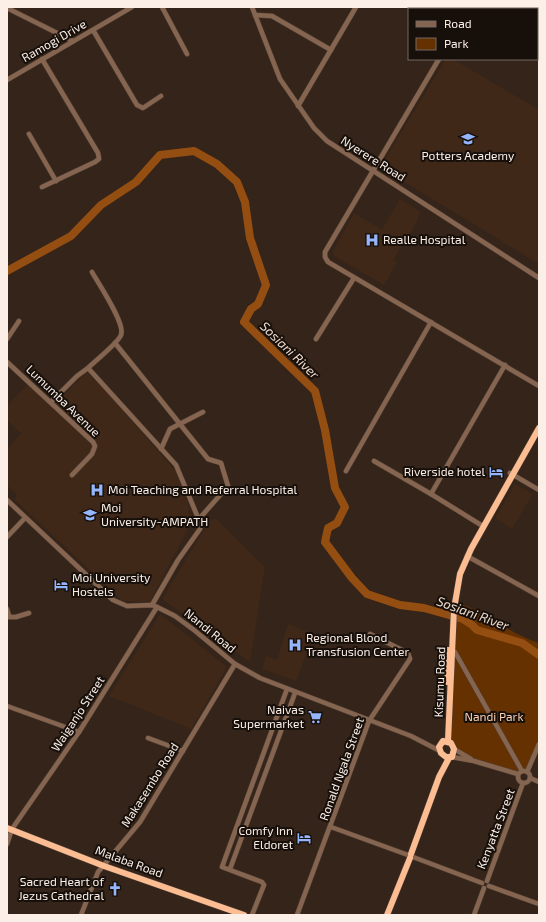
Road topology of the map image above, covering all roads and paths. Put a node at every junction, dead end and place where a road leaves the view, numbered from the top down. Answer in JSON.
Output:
{"nodes":[{"id":1,"x":132,"y":7,"type":"edge"},
{"id":2,"x":162,"y":7,"type":"edge"},
{"id":3,"x":252,"y":7,"type":"edge"},
{"id":4,"x":356,"y":7,"type":"edge"},
{"id":5,"x":7,"y":8,"type":"edge"},
{"id":6,"x":255,"y":15,"type":"junction"},
{"id":7,"x":93,"y":30,"type":"junction"},
{"id":8,"x":73,"y":41,"type":"junction"},
{"id":9,"x":331,"y":50,"type":"junction"},
{"id":10,"x":186,"y":54,"type":"dead end"},
{"id":11,"x":42,"y":59,"type":"junction"},
{"id":12,"x":438,"y":60,"type":"edge"},
{"id":13,"x":7,"y":80,"type":"edge"},
{"id":14,"x":161,"y":96,"type":"dead end"},
{"id":15,"x":298,"y":106,"type":"junction"},
{"id":16,"x":29,"y":134,"type":"dead end"},
{"id":17,"x":373,"y":170,"type":"junction"},
{"id":18,"x":56,"y":181,"type":"junction"},
{"id":19,"x":42,"y":187,"type":"dead end"},
{"id":20,"x":92,"y":272,"type":"dead end"},
{"id":21,"x":354,"y":278,"type":"junction"},
{"id":22,"x":539,"y":278,"type":"edge"},
{"id":23,"x":19,"y":321,"type":"dead end"},
{"id":24,"x":431,"y":322,"type":"junction"},
{"id":25,"x":7,"y":339,"type":"edge"},
{"id":26,"x":316,"y":340,"type":"dead end"},
{"id":27,"x":114,"y":343,"type":"junction"},
{"id":28,"x":7,"y":362,"type":"edge"},
{"id":29,"x":505,"y":365,"type":"junction"},
{"id":30,"x":88,"y":368,"type":"junction"},
{"id":31,"x":539,"y":386,"type":"edge"},
{"id":32,"x":51,"y":402,"type":"junction"},
{"id":33,"x":203,"y":412,"type":"dead end"},
{"id":34,"x":179,"y":423,"type":"junction"},
{"id":35,"x":539,"y":428,"type":"edge"},
{"id":36,"x":161,"y":449,"type":"junction"},
{"id":37,"x":374,"y":461,"type":"dead end"},
{"id":38,"x":346,"y":471,"type":"dead end"},
{"id":39,"x":512,"y":474,"type":"junction"},
{"id":40,"x":72,"y":475,"type":"dead end"},
{"id":41,"x":539,"y":490,"type":"edge"},
{"id":42,"x":431,"y":494,"type":"junction"},
{"id":43,"x":7,"y":500,"type":"edge"},
{"id":44,"x":25,"y":518,"type":"junction"},
{"id":45,"x":199,"y":519,"type":"junction"},
{"id":46,"x":481,"y":525,"type":"junction"},
{"id":47,"x":7,"y":537,"type":"edge"},
{"id":48,"x":467,"y":556,"type":"junction"},
{"id":49,"x":539,"y":596,"type":"edge"},
{"id":50,"x":152,"y":605,"type":"junction"},
{"id":51,"x":158,"y":607,"type":"junction"},
{"id":52,"x":7,"y":609,"type":"edge"},
{"id":53,"x":452,"y":609,"type":"junction"},
{"id":54,"x":29,"y":612,"type":"dead end"},
{"id":55,"x":8,"y":616,"type":"edge"},
{"id":56,"x":452,"y":623,"type":"junction"},
{"id":57,"x":370,"y":634,"type":"dead end"},
{"id":58,"x":452,"y":651,"type":"junction"},
{"id":59,"x":235,"y":664,"type":"junction"},
{"id":60,"x":287,"y":689,"type":"junction"},
{"id":61,"x":295,"y":693,"type":"junction"},
{"id":62,"x":7,"y":706,"type":"edge"},
{"id":63,"x":369,"y":721,"type":"junction"},
{"id":64,"x":78,"y":732,"type":"junction"},
{"id":65,"x":148,"y":738,"type":"dead end"},
{"id":66,"x":444,"y":742,"type":"junction"},
{"id":67,"x":427,"y":743,"type":"junction"},
{"id":68,"x":539,"y":744,"type":"edge"},
{"id":69,"x":454,"y":749,"type":"junction"},
{"id":70,"x":184,"y":751,"type":"junction"},
{"id":71,"x":446,"y":755,"type":"junction"},
{"id":72,"x":474,"y":761,"type":"junction"},
{"id":73,"x":523,"y":772,"type":"junction"},
{"id":74,"x":530,"y":778,"type":"junction"},
{"id":75,"x":539,"y":782,"type":"edge"},
{"id":76,"x":524,"y":783,"type":"junction"},
{"id":77,"x":331,"y":828,"type":"junction"},
{"id":78,"x":10,"y":829,"type":"edge"},
{"id":79,"x":7,"y":844,"type":"edge"},
{"id":80,"x":410,"y":856,"type":"junction"},
{"id":81,"x":104,"y":866,"type":"junction"},
{"id":82,"x":230,"y":869,"type":"junction"},
{"id":83,"x":485,"y":884,"type":"junction"},
{"id":84,"x":539,"y":904,"type":"edge"},
{"id":85,"x":81,"y":915,"type":"edge"},
{"id":86,"x":244,"y":915,"type":"edge"},
{"id":87,"x":252,"y":915,"type":"edge"},
{"id":88,"x":297,"y":915,"type":"edge"},
{"id":89,"x":387,"y":915,"type":"edge"},
{"id":90,"x":474,"y":915,"type":"edge"}],
"edges":[{"from":1,"to":7,"type":"street","name":"Ramogi Drive"},
{"from":2,"to":10,"type":"street"},
{"from":3,"to":6,"type":"street","name":"Nyerere Road"},
{"from":4,"to":9,"type":"street"},
{"from":5,"to":8,"type":"street"},
{"from":6,"to":9,"type":"street"},
{"from":6,"to":15,"type":"street","name":"Nyerere Road"},
{"from":7,"to":8,"type":"street","name":"Ramogi Drive"},
{"from":7,"to":14,"type":"street"},
{"from":8,"to":11,"type":"street","name":"Ramogi Drive"},
{"from":9,"to":15,"type":"street"},
{"from":11,"to":13,"type":"street","name":"Ramogi Drive"},
{"from":11,"to":18,"type":"street"},
{"from":12,"to":17,"type":"street"},
{"from":15,"to":17,"type":"street","name":"Nyerere Road"},
{"from":16,"to":18,"type":"street"},
{"from":17,"to":21,"type":"street"},
{"from":17,"to":22,"type":"street","name":"Nyerere Road"},
{"from":18,"to":19,"type":"street"},
{"from":20,"to":27,"type":"street"},
{"from":21,"to":24,"type":"street"},
{"from":21,"to":26,"type":"street"},
{"from":23,"to":25,"type":"street"},
{"from":24,"to":29,"type":"street"},
{"from":24,"to":38,"type":"street"},
{"from":27,"to":30,"type":"street"},
{"from":27,"to":34,"type":"street"},
{"from":28,"to":32,"type":"street","name":"Lumumba Avenue"},
{"from":29,"to":31,"type":"street"},
{"from":29,"to":42,"type":"street"},
{"from":30,"to":32,"type":"street"},
{"from":30,"to":36,"type":"street"},
{"from":32,"to":40,"type":"street","name":"Lumumba Avenue"},
{"from":33,"to":34,"type":"street"},
{"from":34,"to":36,"type":"street"},
{"from":34,"to":45,"type":"street"},
{"from":35,"to":39,"type":"highway"},
{"from":36,"to":45,"type":"street"},
{"from":37,"to":42,"type":"street"},
{"from":39,"to":41,"type":"street"},
{"from":39,"to":46,"type":"highway"},
{"from":39,"to":48,"type":"highway"},
{"from":42,"to":46,"type":"street"},
{"from":43,"to":44,"type":"street","name":"Nandi Road"},
{"from":44,"to":47,"type":"street"},
{"from":44,"to":50,"type":"street","name":"Nandi Road"},
{"from":45,"to":50,"type":"street"},
{"from":46,"to":53,"type":"highway"},
{"from":48,"to":49,"type":"street"},
{"from":48,"to":53,"type":"highway"},
{"from":50,"to":51,"type":"street","name":"Nandi Road"},
{"from":51,"to":59,"type":"street","name":"Nandi Road"},
{"from":51,"to":64,"type":"street","name":"Waiganjo Street"},
{"from":52,"to":55,"type":"street"},
{"from":53,"to":56,"type":"highway"},
{"from":54,"to":55,"type":"street"},
{"from":56,"to":58,"type":"highway","name":"Kisumu Road"},
{"from":56,"to":66,"type":"highway"},
{"from":57,"to":63,"type":"street","name":"Ronald Ngala Street"},
{"from":58,"to":66,"type":"highway","name":"Kisumu Road"},
{"from":58,"to":73,"type":"street"},
{"from":59,"to":60,"type":"street","name":"Nandi Road"},
{"from":59,"to":70,"type":"street","name":"Makasembo Road"},
{"from":60,"to":61,"type":"street","name":"Nandi Road"},
{"from":60,"to":82,"type":"street"},
{"from":61,"to":63,"type":"street","name":"Nandi Road"},
{"from":61,"to":82,"type":"street"},
{"from":62,"to":64,"type":"street"},
{"from":63,"to":67,"type":"street","name":"Nandi Road"},
{"from":63,"to":77,"type":"street","name":"Ronald Ngala Street"},
{"from":64,"to":78,"type":"street","name":"Waiganjo Street"},
{"from":65,"to":70,"type":"street"},
{"from":66,"to":67,"type":"street","name":"Nandi Road"},
{"from":66,"to":69,"type":"highway"},
{"from":66,"to":71,"type":"highway"},
{"from":67,"to":71,"type":"street","name":"Nandi Road"},
{"from":68,"to":73,"type":"street"},
{"from":69,"to":71,"type":"highway"},
{"from":69,"to":72,"type":"street","name":"Nandi Road"},
{"from":70,"to":81,"type":"street","name":"Makasembo Road"},
{"from":71,"to":72,"type":"street","name":"Nandi Road"},
{"from":71,"to":80,"type":"highway"},
{"from":72,"to":73,"type":"street","name":"Nandi Road"},
{"from":73,"to":74,"type":"street"},
{"from":73,"to":76,"type":"street"},
{"from":74,"to":75,"type":"street"},
{"from":74,"to":76,"type":"street"},
{"from":76,"to":83,"type":"street","name":"Kenyatta Street"},
{"from":77,"to":80,"type":"street"},
{"from":77,"to":88,"type":"street","name":"Ronald Ngala Street"},
{"from":78,"to":79,"type":"street","name":"Waiganjo Street"},
{"from":78,"to":81,"type":"highway","name":"Malaba Road"},
{"from":80,"to":83,"type":"street"},
{"from":80,"to":89,"type":"highway"},
{"from":81,"to":85,"type":"street","name":"Makasembo Road"},
{"from":81,"to":86,"type":"highway","name":"Malaba Road"},
{"from":82,"to":87,"type":"street"},
{"from":83,"to":84,"type":"street"},
{"from":83,"to":90,"type":"street","name":"Kenyatta Street"}]}
